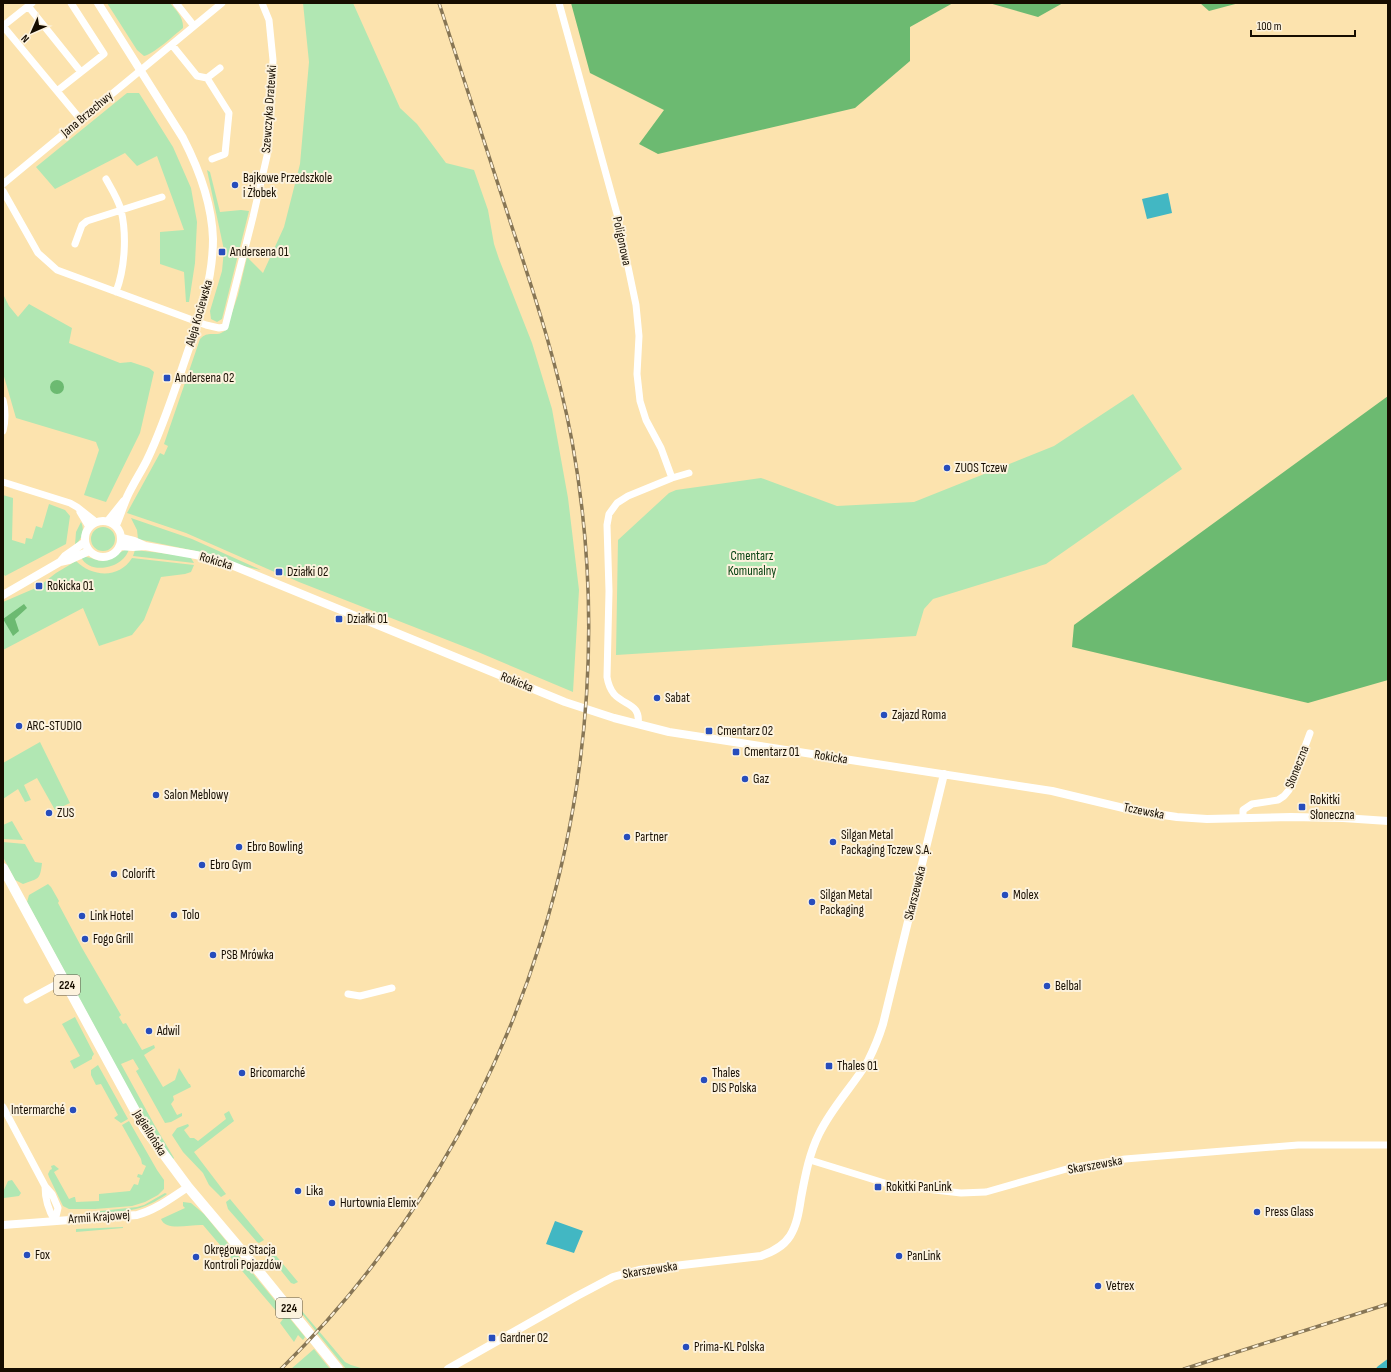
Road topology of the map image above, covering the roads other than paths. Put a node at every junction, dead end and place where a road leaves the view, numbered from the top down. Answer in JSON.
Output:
{"nodes":[{"id":1,"x":71,"y":3,"type":"edge"},
{"id":2,"x":98,"y":3,"type":"edge"},
{"id":3,"x":176,"y":3,"type":"edge"},
{"id":4,"x":222,"y":3,"type":"edge"},
{"id":5,"x":262,"y":3,"type":"edge"},
{"id":6,"x":559,"y":3,"type":"edge"},
{"id":7,"x":30,"y":5,"type":"edge"},
{"id":8,"x":3,"y":26,"type":"edge"},
{"id":9,"x":194,"y":26,"type":"junction"},
{"id":10,"x":172,"y":45,"type":"junction"},
{"id":11,"x":220,"y":68,"type":"dead end"},
{"id":12,"x":141,"y":71,"type":"junction"},
{"id":13,"x":81,"y":72,"type":"junction"},
{"id":14,"x":207,"y":78,"type":"junction"},
{"id":15,"x":57,"y":91,"type":"junction"},
{"id":16,"x":81,"y":120,"type":"junction"},
{"id":17,"x":212,"y":159,"type":"dead end"},
{"id":18,"x":106,"y":179,"type":"dead end"},
{"id":19,"x":3,"y":184,"type":"edge"},
{"id":20,"x":3,"y":191,"type":"edge"},
{"id":21,"x":162,"y":196,"type":"dead end"},
{"id":22,"x":121,"y":210,"type":"junction"},
{"id":23,"x":75,"y":244,"type":"dead end"},
{"id":24,"x":116,"y":292,"type":"junction"},
{"id":25,"x":198,"y":322,"type":"junction"},
{"id":26,"x":3,"y":400,"type":"edge"},
{"id":27,"x":3,"y":430,"type":"edge"},
{"id":28,"x":689,"y":474,"type":"dead end"},
{"id":29,"x":672,"y":478,"type":"junction"},
{"id":30,"x":3,"y":482,"type":"edge"},
{"id":31,"x":112,"y":523,"type":"junction"},
{"id":32,"x":92,"y":525,"type":"junction"},
{"id":33,"x":85,"y":542,"type":"junction"},
{"id":34,"x":121,"y":542,"type":"junction"},
{"id":35,"x":89,"y":551,"type":"junction"},
{"id":36,"x":60,"y":562,"type":"junction"},
{"id":37,"x":3,"y":595,"type":"edge"},
{"id":38,"x":638,"y":724,"type":"junction"},
{"id":39,"x":1310,"y":733,"type":"dead end"},
{"id":40,"x":903,"y":768,"type":"joint"},
{"id":41,"x":944,"y":774,"type":"junction"},
{"id":42,"x":1243,"y":818,"type":"junction"},
{"id":43,"x":1388,"y":821,"type":"edge"},
{"id":44,"x":3,"y":868,"type":"edge"},
{"id":45,"x":64,"y":980,"type":"junction"},
{"id":46,"x":392,"y":988,"type":"dead end"},
{"id":47,"x":348,"y":994,"type":"dead end"},
{"id":48,"x":27,"y":1000,"type":"dead end"},
{"id":49,"x":3,"y":1107,"type":"edge"},
{"id":50,"x":1388,"y":1145,"type":"edge"},
{"id":51,"x":810,"y":1160,"type":"junction"},
{"id":52,"x":188,"y":1187,"type":"junction"},
{"id":53,"x":55,"y":1221,"type":"junction"},
{"id":54,"x":3,"y":1225,"type":"edge"},
{"id":55,"x":338,"y":1369,"type":"edge"},
{"id":56,"x":448,"y":1369,"type":"edge"}],
"edges":[{"from":1,"to":13,"type":"street"},
{"from":2,"to":12,"type":"street","name":"Aleja Kociewska"},
{"from":3,"to":9,"type":"street"},
{"from":4,"to":9,"type":"street","name":"Jana Brzechwy"},
{"from":5,"to":25,"type":"street","name":"Szewczyka Dratewki"},
{"from":6,"to":29,"type":"street","name":"Poligonowa"},
{"from":7,"to":8,"type":"street"},
{"from":7,"to":13,"type":"street"},
{"from":8,"to":15,"type":"street"},
{"from":9,"to":10,"type":"street","name":"Jana Brzechwy"},
{"from":10,"to":12,"type":"street","name":"Jana Brzechwy"},
{"from":10,"to":14,"type":"street"},
{"from":11,"to":14,"type":"street"},
{"from":12,"to":16,"type":"street","name":"Jana Brzechwy"},
{"from":12,"to":25,"type":"street","name":"Aleja Kociewska"},
{"from":13,"to":15,"type":"street"},
{"from":14,"to":17,"type":"street"},
{"from":15,"to":16,"type":"street"},
{"from":16,"to":19,"type":"street","name":"Jana Brzechwy"},
{"from":18,"to":22,"type":"street"},
{"from":20,"to":24,"type":"street","name":"Szewczyka Dratewki"},
{"from":21,"to":22,"type":"street"},
{"from":22,"to":23,"type":"street"},
{"from":22,"to":24,"type":"street"},
{"from":24,"to":25,"type":"street","name":"Szewczyka Dratewki"},
{"from":25,"to":31,"type":"street","name":"Aleja Kociewska"},
{"from":26,"to":27,"type":"street"},
{"from":28,"to":29,"type":"street"},
{"from":29,"to":38,"type":"street"},
{"from":30,"to":32,"type":"street"},
{"from":31,"to":32,"type":"street"},
{"from":31,"to":34,"type":"street"},
{"from":32,"to":33,"type":"street"},
{"from":33,"to":35,"type":"street"},
{"from":33,"to":36,"type":"street"},
{"from":34,"to":35,"type":"street"},
{"from":34,"to":38,"type":"street","name":"Rokicka"},
{"from":35,"to":36,"type":"street"},
{"from":36,"to":37,"type":"street"},
{"from":38,"to":40,"type":"street","name":"Rokicka"},
{"from":39,"to":42,"type":"street","name":"Słoneczna"},
{"from":40,"to":41,"type":"street","name":"Tczewska"},
{"from":41,"to":42,"type":"street","name":"Tczewska"},
{"from":41,"to":51,"type":"street","name":"Skarszewska"},
{"from":42,"to":43,"type":"street","name":"Tczewska"},
{"from":44,"to":45,"type":"main road","name":"Jagiellońska","number":"224"},
{"from":45,"to":48,"type":"street"},
{"from":45,"to":52,"type":"main road","name":"Jagiellońska","number":"224"},
{"from":46,"to":47,"type":"street"},
{"from":49,"to":53,"type":"street"},
{"from":50,"to":51,"type":"street","name":"Skarszewska"},
{"from":51,"to":56,"type":"street","name":"Skarszewska"},
{"from":52,"to":53,"type":"street","name":"Armii Krajowej"},
{"from":52,"to":55,"type":"main road","name":"Jagiellońska","number":"224"},
{"from":53,"to":54,"type":"street","name":"Armii Krajowej"}]}
